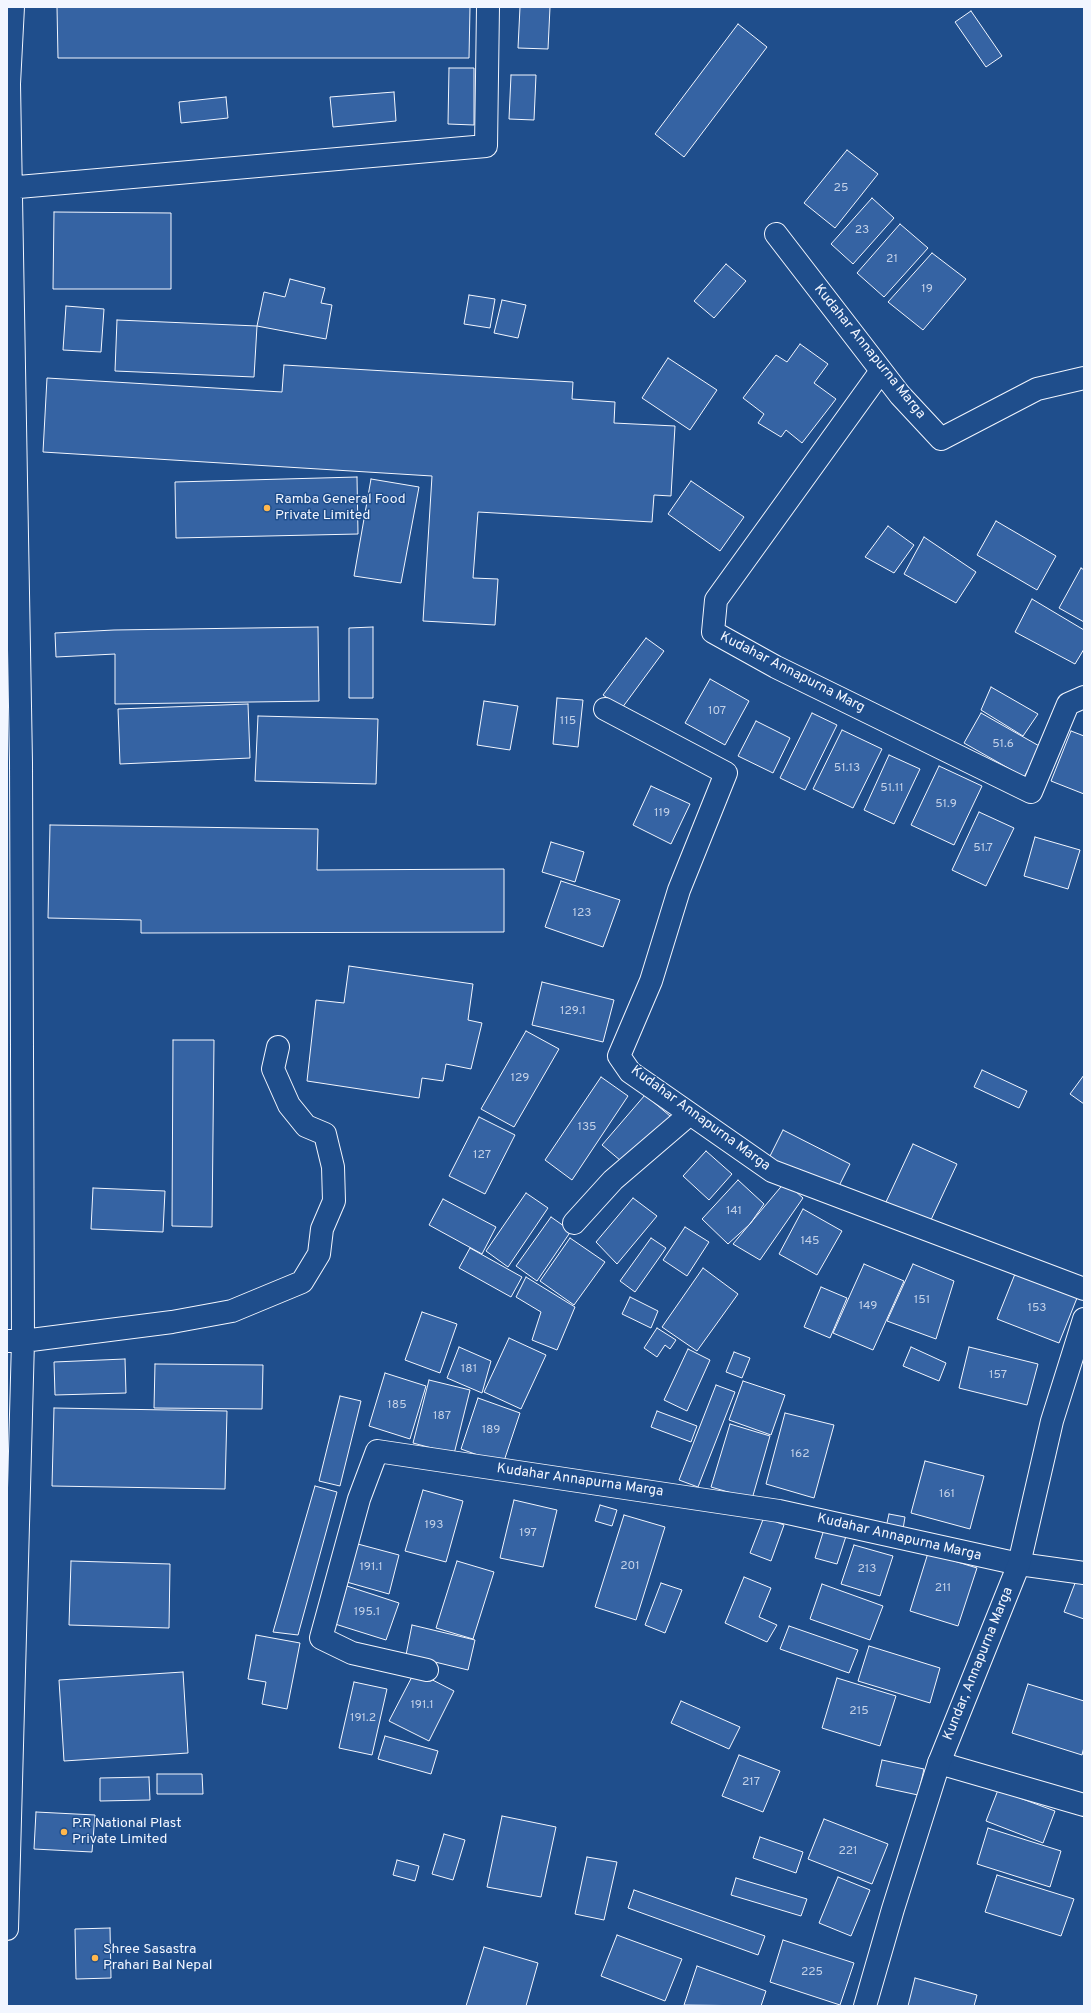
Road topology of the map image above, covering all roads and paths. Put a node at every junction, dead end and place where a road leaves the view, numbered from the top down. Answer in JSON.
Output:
{"nodes":[{"id":1,"x":13,"y":7,"type":"edge"},
{"id":2,"x":488,"y":7,"type":"edge"},
{"id":3,"x":8,"y":188,"type":"edge"},
{"id":4,"x":776,"y":234,"type":"dead end"},
{"id":5,"x":881,"y":372,"type":"junction"},
{"id":6,"x":1084,"y":378,"type":"edge"},
{"id":7,"x":1084,"y":697,"type":"edge"},
{"id":8,"x":605,"y":709,"type":"dead end"},
{"id":9,"x":14,"y":762,"type":"edge"},
{"id":10,"x":278,"y":1047,"type":"dead end"},
{"id":11,"x":690,"y":1114,"type":"junction"},
{"id":12,"x":574,"y":1223,"type":"dead end"},
{"id":13,"x":1084,"y":1289,"type":"edge"},
{"id":14,"x":1084,"y":1319,"type":"edge"},
{"id":15,"x":15,"y":1341,"type":"edge"},
{"id":16,"x":1019,"y":1564,"type":"junction"},
{"id":17,"x":1084,"y":1573,"type":"edge"},
{"id":18,"x":427,"y":1670,"type":"dead end"},
{"id":19,"x":939,"y":1763,"type":"junction"},
{"id":20,"x":1084,"y":1805,"type":"edge"},
{"id":21,"x":7,"y":1929,"type":"edge"},
{"id":22,"x":865,"y":2006,"type":"edge"}],
"edges":[{"from":1,"to":3,"type":"street"},
{"from":2,"to":3,"type":"street"},
{"from":3,"to":9,"type":"street"},
{"from":4,"to":5,"type":"street","name":"Kudahar Annapurna Marga"},
{"from":5,"to":6,"type":"street","name":"Kudahar Annapurna Marga"},
{"from":5,"to":7,"type":"street","name":"Kudahar Annapurna Marg"},
{"from":8,"to":11,"type":"street","name":"Kudahar Annapurna Marga"},
{"from":9,"to":15,"type":"street"},
{"from":10,"to":15,"type":"street"},
{"from":11,"to":12,"type":"street"},
{"from":11,"to":13,"type":"street","name":"Kudahar Annapurna Marga"},
{"from":14,"to":16,"type":"street","name":"Kundar, Annapurna Marga"},
{"from":15,"to":21,"type":"street"},
{"from":16,"to":17,"type":"street","name":"Kudahar Annapurna Marga"},
{"from":16,"to":18,"type":"street","name":"Kudahar Annapurna Marga"},
{"from":16,"to":19,"type":"street","name":"Kundar, Annapurna Marga"},
{"from":19,"to":20,"type":"street"},
{"from":19,"to":22,"type":"street","name":"Kundar, Annapurna Marga"}]}
